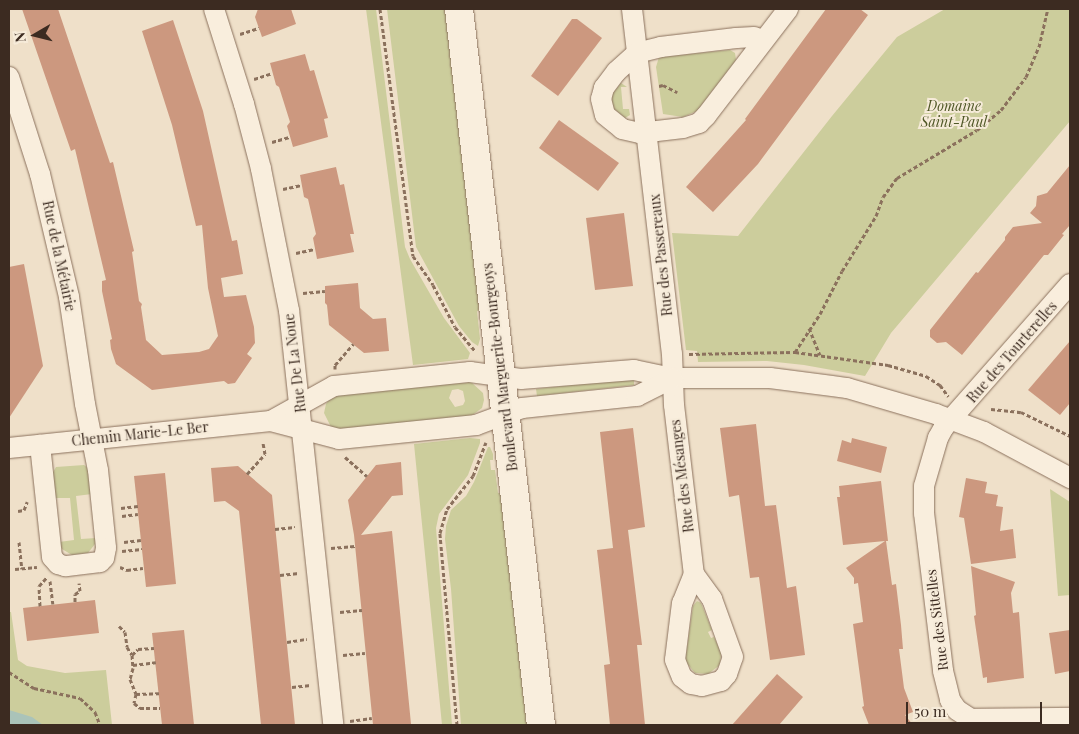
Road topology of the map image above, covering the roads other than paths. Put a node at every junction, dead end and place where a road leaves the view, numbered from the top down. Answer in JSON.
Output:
{"nodes":[{"id":1,"x":214,"y":9,"type":"edge"},
{"id":2,"x":458,"y":9,"type":"edge"},
{"id":3,"x":632,"y":9,"type":"edge"},
{"id":4,"x":788,"y":9,"type":"edge"},
{"id":5,"x":763,"y":40,"type":"junction"},
{"id":6,"x":637,"y":53,"type":"junction"},
{"id":7,"x":9,"y":77,"type":"edge"},
{"id":8,"x":647,"y":133,"type":"junction"},
{"id":9,"x":1070,"y":284,"type":"edge"},
{"id":10,"x":501,"y":376,"type":"junction"},
{"id":11,"x":673,"y":378,"type":"junction"},
{"id":12,"x":300,"y":404,"type":"junction"},
{"id":13,"x":505,"y":415,"type":"junction"},
{"id":14,"x":952,"y":419,"type":"junction"},
{"id":15,"x":271,"y":421,"type":"junction"},
{"id":16,"x":303,"y":429,"type":"junction"},
{"id":17,"x":92,"y":440,"type":"junction"},
{"id":18,"x":40,"y":445,"type":"junction"},
{"id":19,"x":9,"y":448,"type":"edge"},
{"id":20,"x":1070,"y":478,"type":"edge"},
{"id":21,"x":694,"y":574,"type":"junction"},
{"id":22,"x":1070,"y":718,"type":"edge"},
{"id":23,"x":341,"y":723,"type":"edge"},
{"id":24,"x":541,"y":725,"type":"edge"}],
"edges":[{"from":1,"to":12,"type":"street","name":"Rue De La Noue"},
{"from":2,"to":10,"type":"street","name":"Boulevard Marguerite-Bourgeoys"},
{"from":3,"to":6,"type":"street","name":"Rue des Passereaux"},
{"from":4,"to":5,"type":"street"},
{"from":5,"to":6,"type":"street"},
{"from":5,"to":8,"type":"street"},
{"from":6,"to":8,"type":"street","name":"Rue des Passereaux"},
{"from":6,"to":8,"type":"street"},
{"from":7,"to":17,"type":"street","name":"Rue de la Métairie"},
{"from":8,"to":11,"type":"street","name":"Rue des Passereaux"},
{"from":9,"to":14,"type":"street","name":"Rue des Tourterelles"},
{"from":10,"to":11,"type":"street","name":"Chemin Marie-Le Ber"},
{"from":10,"to":12,"type":"street","name":"Chemin Marie-Le Ber"},
{"from":10,"to":13,"type":"street","name":"Boulevard Marguerite-Bourgeoys"},
{"from":11,"to":13,"type":"street","name":"Chemin Marie-Le Ber"},
{"from":11,"to":14,"type":"street"},
{"from":11,"to":21,"type":"street","name":"Rue des Mésanges"},
{"from":12,"to":15,"type":"street","name":"Chemin Marie-Le Ber"},
{"from":12,"to":16,"type":"street","name":"Rue De La Noue"},
{"from":13,"to":16,"type":"street","name":"Chemin Marie-Le Ber"},
{"from":13,"to":24,"type":"street","name":"Boulevard Marguerite-Bourgeoys"},
{"from":14,"to":20,"type":"street"},
{"from":14,"to":22,"type":"street","name":"Rue des Sittelles"},
{"from":15,"to":16,"type":"street","name":"Chemin Marie-Le Ber"},
{"from":15,"to":17,"type":"street","name":"Chemin Marie-Le Ber"},
{"from":16,"to":23,"type":"street","name":"Rue De La Noue"},
{"from":17,"to":18,"type":"street","name":"Chemin Marie-Le Ber"},
{"from":17,"to":18,"type":"street","name":"Rue de la Métairie"},
{"from":18,"to":19,"type":"street","name":"Chemin Marie-Le Ber"},
{"from":21,"to":21,"type":"street","name":"Rue des Mésanges"}]}
